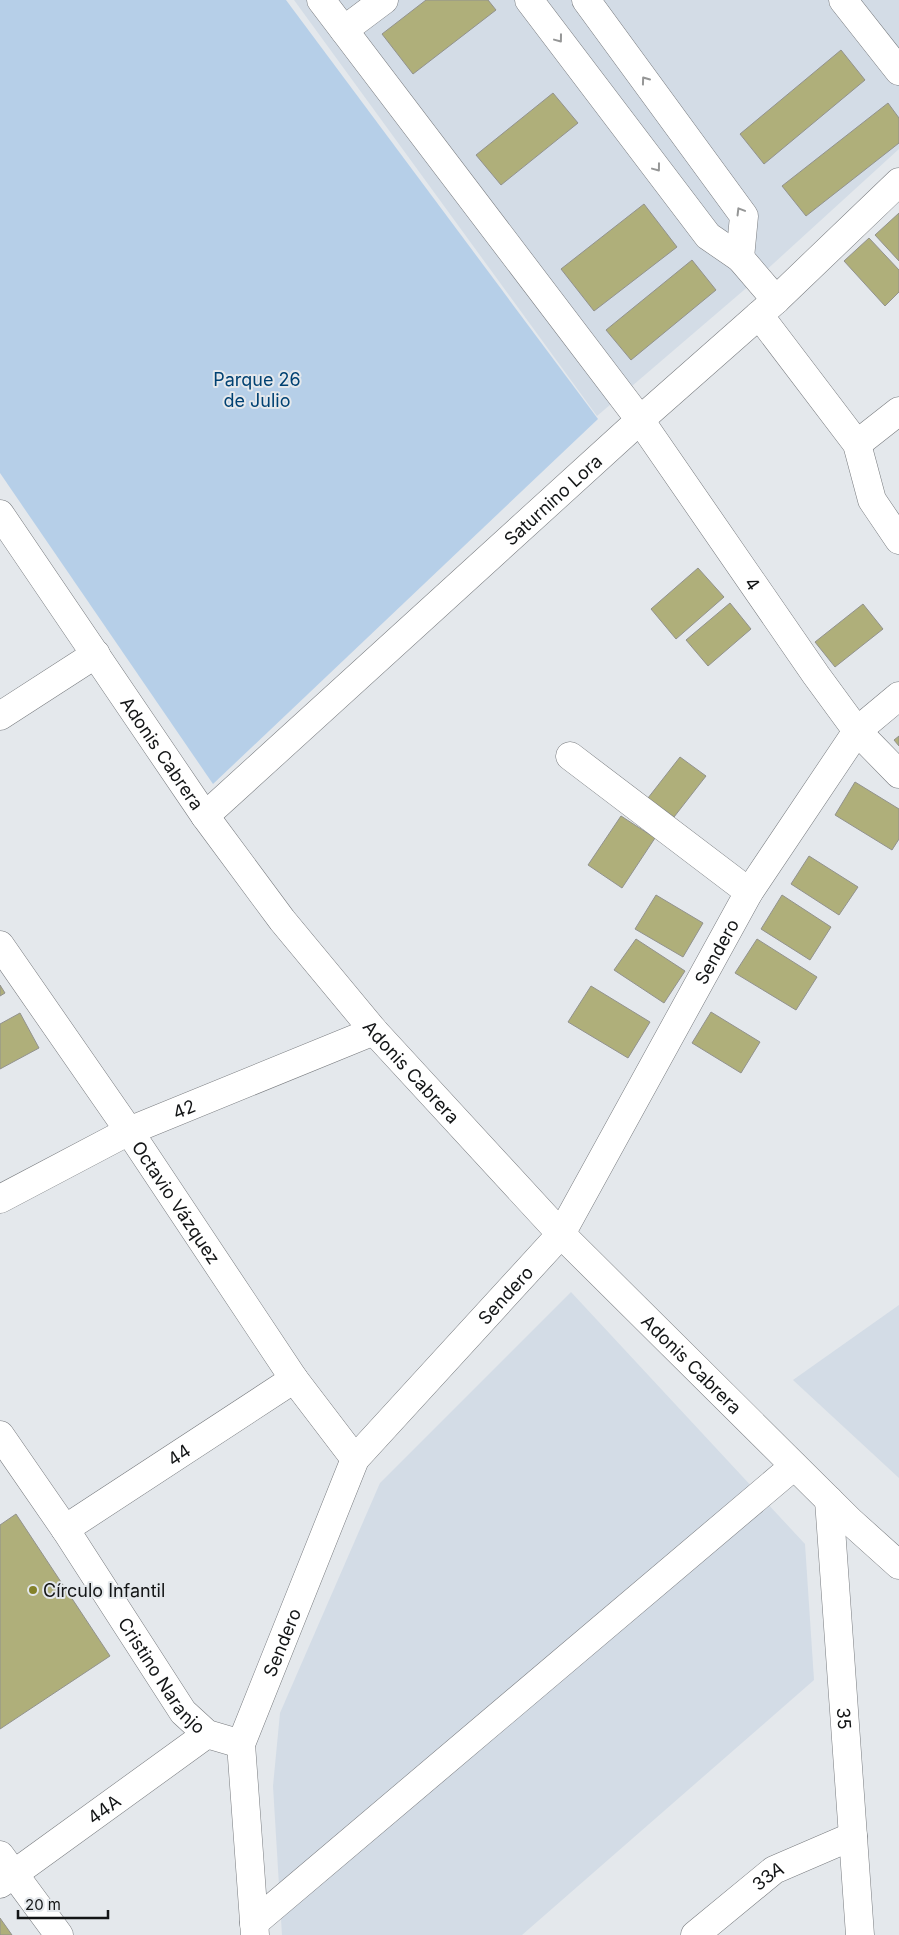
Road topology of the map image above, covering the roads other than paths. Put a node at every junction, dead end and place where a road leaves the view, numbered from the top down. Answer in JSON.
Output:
{"nodes":[{"id":1,"x":321,"y":0,"type":"edge"},
{"id":2,"x":384,"y":0,"type":"edge"},
{"id":3,"x":529,"y":0,"type":"edge"},
{"id":4,"x":586,"y":0,"type":"edge"},
{"id":5,"x":843,"y":0,"type":"edge"},
{"id":6,"x":344,"y":30,"type":"junction"},
{"id":7,"x":899,"y":71,"type":"edge"},
{"id":8,"x":899,"y":182,"type":"edge"},
{"id":9,"x":740,"y":258,"type":"junction"},
{"id":10,"x":768,"y":307,"type":"junction"},
{"id":11,"x":899,"y":411,"type":"edge"},
{"id":12,"x":640,"y":420,"type":"junction"},
{"id":13,"x":857,"y":444,"type":"junction"},
{"id":14,"x":0,"y":514,"type":"edge"},
{"id":15,"x":899,"y":540,"type":"edge"},
{"id":16,"x":96,"y":654,"type":"junction"},
{"id":17,"x":899,"y":696,"type":"edge"},
{"id":18,"x":0,"y":716,"type":"edge"},
{"id":19,"x":857,"y":731,"type":"junction"},
{"id":20,"x":570,"y":756,"type":"dead end"},
{"id":21,"x":899,"y":774,"type":"edge"},
{"id":22,"x":205,"y":816,"type":"junction"},
{"id":23,"x":749,"y":892,"type":"junction"},
{"id":24,"x":0,"y":945,"type":"edge"},
{"id":25,"x":374,"y":1031,"type":"junction"},
{"id":26,"x":129,"y":1131,"type":"junction"},
{"id":27,"x":0,"y":1199,"type":"edge"},
{"id":28,"x":561,"y":1234,"type":"junction"},
{"id":29,"x":294,"y":1379,"type":"junction"},
{"id":30,"x":0,"y":1435,"type":"edge"},
{"id":31,"x":355,"y":1459,"type":"junction"},
{"id":32,"x":794,"y":1466,"type":"junction"},
{"id":33,"x":829,"y":1500,"type":"junction"},
{"id":34,"x":65,"y":1529,"type":"junction"},
{"id":35,"x":899,"y":1565,"type":"edge"},
{"id":36,"x":207,"y":1734,"type":"junction"},
{"id":37,"x":241,"y":1744,"type":"junction"},
{"id":38,"x":853,"y":1836,"type":"junction"},
{"id":39,"x":5,"y":1871,"type":"edge"},
{"id":40,"x":254,"y":1929,"type":"edge"},
{"id":41,"x":59,"y":1935,"type":"edge"},
{"id":42,"x":695,"y":1935,"type":"edge"},
{"id":43,"x":860,"y":1935,"type":"edge"}],
"edges":[{"from":1,"to":6,"type":"street","name":"4"},
{"from":2,"to":6,"type":"street"},
{"from":3,"to":9,"type":"street","one_way":true},
{"from":9,"to":4,"type":"street","one_way":true},
{"from":5,"to":7,"type":"street"},
{"from":6,"to":12,"type":"street","name":"4"},
{"from":8,"to":10,"type":"street","name":"Saturnino Lora"},
{"from":9,"to":10,"type":"street"},
{"from":10,"to":12,"type":"street","name":"Saturnino Lora"},
{"from":10,"to":13,"type":"street"},
{"from":11,"to":13,"type":"street"},
{"from":12,"to":19,"type":"street","name":"4"},
{"from":12,"to":22,"type":"street","name":"Saturnino Lora"},
{"from":13,"to":15,"type":"street"},
{"from":14,"to":16,"type":"street","name":"Adonis Cabrera"},
{"from":16,"to":18,"type":"street"},
{"from":16,"to":22,"type":"street","name":"Adonis Cabrera"},
{"from":17,"to":19,"type":"street","name":"Sendero"},
{"from":19,"to":21,"type":"street","name":"4"},
{"from":19,"to":23,"type":"street","name":"Sendero"},
{"from":20,"to":23,"type":"street"},
{"from":22,"to":25,"type":"street","name":"Adonis Cabrera"},
{"from":23,"to":28,"type":"street","name":"Sendero"},
{"from":24,"to":26,"type":"street","name":"Octavio Vázquez"},
{"from":25,"to":26,"type":"street","name":"42"},
{"from":25,"to":28,"type":"street","name":"Adonis Cabrera"},
{"from":26,"to":27,"type":"street","name":"42"},
{"from":26,"to":29,"type":"street","name":"Octavio Vázquez"},
{"from":28,"to":31,"type":"street","name":"Sendero"},
{"from":28,"to":32,"type":"street","name":"Adonis Cabrera"},
{"from":29,"to":31,"type":"street","name":"Octavio Vázquez"},
{"from":29,"to":34,"type":"street","name":"44"},
{"from":30,"to":34,"type":"street","name":"Cristino Naranjo"},
{"from":31,"to":37,"type":"street","name":"Sendero"},
{"from":32,"to":33,"type":"street","name":"Adonis Cabrera"},
{"from":32,"to":40,"type":"street"},
{"from":33,"to":35,"type":"street","name":"Adonis Cabrera"},
{"from":33,"to":38,"type":"street","name":"35"},
{"from":34,"to":36,"type":"street","name":"Cristino Naranjo"},
{"from":36,"to":37,"type":"street","name":"Cristino Naranjo"},
{"from":36,"to":39,"type":"street","name":"44A"},
{"from":37,"to":40,"type":"street","name":"Sendero"},
{"from":38,"to":42,"type":"street","name":"33A"},
{"from":38,"to":43,"type":"street","name":"35"},
{"from":39,"to":41,"type":"street"}]}
